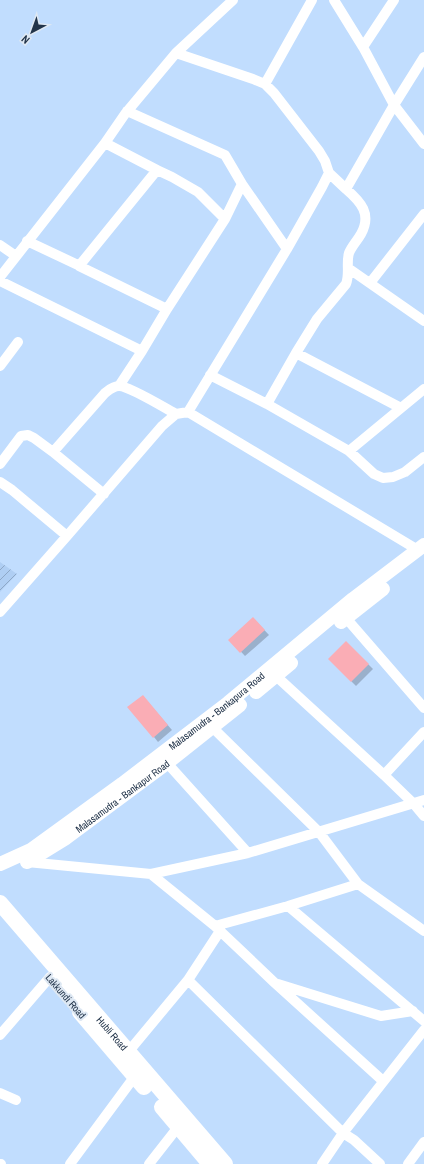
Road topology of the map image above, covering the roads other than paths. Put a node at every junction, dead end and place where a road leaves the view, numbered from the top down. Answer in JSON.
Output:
{"nodes":[{"id":1,"x":233,"y":0,"type":"edge"},
{"id":2,"x":312,"y":0,"type":"edge"},
{"id":3,"x":334,"y":0,"type":"edge"},
{"id":4,"x":394,"y":0,"type":"edge"},
{"id":5,"x":363,"y":47,"type":"junction"},
{"id":6,"x":176,"y":53,"type":"junction"},
{"id":7,"x":424,"y":57,"type":"edge"},
{"id":8,"x":265,"y":84,"type":"junction"},
{"id":9,"x":394,"y":105,"type":"junction"},
{"id":10,"x":127,"y":111,"type":"junction"},
{"id":11,"x":105,"y":143,"type":"junction"},
{"id":12,"x":424,"y":144,"type":"edge"},
{"id":13,"x":157,"y":170,"type":"junction"},
{"id":14,"x":328,"y":173,"type":"junction"},
{"id":15,"x":242,"y":184,"type":"junction"},
{"id":16,"x":346,"y":189,"type":"junction"},
{"id":17,"x":424,"y":214,"type":"edge"},
{"id":18,"x":225,"y":219,"type":"junction"},
{"id":19,"x":27,"y":241,"type":"junction"},
{"id":20,"x":0,"y":245,"type":"edge"},
{"id":21,"x":287,"y":249,"type":"junction"},
{"id":22,"x":16,"y":256,"type":"junction"},
{"id":23,"x":80,"y":266,"type":"junction"},
{"id":24,"x":348,"y":268,"type":"junction"},
{"id":25,"x":0,"y":277,"type":"edge"},
{"id":26,"x":0,"y":281,"type":"edge"},
{"id":27,"x":370,"y":283,"type":"junction"},
{"id":28,"x":167,"y":309,"type":"junction"},
{"id":29,"x":424,"y":321,"type":"edge"},
{"id":30,"x":18,"y":342,"type":"dead end"},
{"id":31,"x":142,"y":351,"type":"junction"},
{"id":32,"x":296,"y":353,"type":"junction"},
{"id":33,"x":0,"y":366,"type":"edge"},
{"id":34,"x":210,"y":375,"type":"junction"},
{"id":35,"x":118,"y":386,"type":"junction"},
{"id":36,"x":424,"y":389,"type":"edge"},
{"id":37,"x":267,"y":404,"type":"junction"},
{"id":38,"x":401,"y":408,"type":"junction"},
{"id":39,"x":188,"y":412,"type":"junction"},
{"id":40,"x":176,"y":414,"type":"junction"},
{"id":41,"x":349,"y":451,"type":"junction"},
{"id":42,"x":54,"y":452,"type":"junction"},
{"id":43,"x":424,"y":457,"type":"edge"},
{"id":44,"x":0,"y":464,"type":"edge"},
{"id":45,"x":0,"y":482,"type":"edge"},
{"id":46,"x":104,"y":494,"type":"junction"},
{"id":47,"x":67,"y":536,"type":"junction"},
{"id":48,"x":422,"y":550,"type":"edge"},
{"id":49,"x":0,"y":612,"type":"edge"},
{"id":50,"x":346,"y":618,"type":"junction"},
{"id":51,"x":276,"y":676,"type":"junction"},
{"id":52,"x":424,"y":708,"type":"edge"},
{"id":53,"x":212,"y":728,"type":"junction"},
{"id":54,"x":424,"y":732,"type":"edge"},
{"id":55,"x":167,"y":763,"type":"junction"},
{"id":56,"x":384,"y":775,"type":"junction"},
{"id":57,"x":424,"y":800,"type":"edge"},
{"id":58,"x":414,"y":804,"type":"junction"},
{"id":59,"x":424,"y":816,"type":"edge"},
{"id":60,"x":319,"y":832,"type":"junction"},
{"id":61,"x":248,"y":853,"type":"junction"},
{"id":62,"x":27,"y":862,"type":"junction"},
{"id":63,"x":0,"y":864,"type":"edge"},
{"id":64,"x":0,"y":874,"type":"edge"},
{"id":65,"x":151,"y":874,"type":"junction"},
{"id":66,"x":358,"y":884,"type":"junction"},
{"id":67,"x":0,"y":903,"type":"edge"},
{"id":68,"x":288,"y":906,"type":"junction"},
{"id":69,"x":0,"y":919,"type":"edge"},
{"id":70,"x":218,"y":929,"type":"junction"},
{"id":71,"x":424,"y":932,"type":"edge"},
{"id":72,"x":50,"y":977,"type":"junction"},
{"id":73,"x":188,"y":980,"type":"junction"},
{"id":74,"x":275,"y":983,"type":"junction"},
{"id":75,"x":413,"y":1011,"type":"junction"},
{"id":76,"x":424,"y":1021,"type":"edge"},
{"id":77,"x":424,"y":1030,"type":"edge"},
{"id":78,"x":0,"y":1035,"type":"edge"},
{"id":79,"x":129,"y":1051,"type":"junction"},
{"id":80,"x":135,"y":1076,"type":"junction"},
{"id":81,"x":383,"y":1082,"type":"junction"},
{"id":82,"x":0,"y":1093,"type":"edge"},
{"id":83,"x":16,"y":1100,"type":"dead end"},
{"id":84,"x":178,"y":1127,"type":"junction"},
{"id":85,"x":343,"y":1133,"type":"junction"},
{"id":86,"x":424,"y":1142,"type":"edge"},
{"id":87,"x":70,"y":1164,"type":"edge"},
{"id":88,"x":149,"y":1164,"type":"edge"},
{"id":89,"x":210,"y":1164,"type":"edge"},
{"id":90,"x":225,"y":1164,"type":"edge"},
{"id":91,"x":322,"y":1164,"type":"edge"},
{"id":92,"x":380,"y":1164,"type":"edge"},
{"id":93,"x":408,"y":1164,"type":"edge"}],
"edges":[{"from":1,"to":6,"type":"street"},
{"from":2,"to":8,"type":"street"},
{"from":3,"to":5,"type":"street"},
{"from":4,"to":5,"type":"street"},
{"from":5,"to":9,"type":"street"},
{"from":6,"to":8,"type":"street"},
{"from":6,"to":10,"type":"street"},
{"from":7,"to":9,"type":"street"},
{"from":8,"to":14,"type":"street"},
{"from":9,"to":12,"type":"street"},
{"from":9,"to":16,"type":"street"},
{"from":10,"to":11,"type":"street"},
{"from":10,"to":15,"type":"street"},
{"from":11,"to":13,"type":"street"},
{"from":11,"to":19,"type":"street"},
{"from":13,"to":18,"type":"street"},
{"from":13,"to":23,"type":"street"},
{"from":14,"to":16,"type":"street"},
{"from":14,"to":21,"type":"street"},
{"from":15,"to":18,"type":"street"},
{"from":15,"to":21,"type":"street"},
{"from":16,"to":24,"type":"street"},
{"from":17,"to":27,"type":"street"},
{"from":18,"to":28,"type":"street"},
{"from":19,"to":22,"type":"street"},
{"from":19,"to":23,"type":"street"},
{"from":20,"to":22,"type":"street"},
{"from":21,"to":34,"type":"street"},
{"from":22,"to":25,"type":"street"},
{"from":23,"to":28,"type":"street"},
{"from":24,"to":27,"type":"street"},
{"from":24,"to":32,"type":"street"},
{"from":26,"to":31,"type":"street"},
{"from":27,"to":29,"type":"street"},
{"from":28,"to":31,"type":"street"},
{"from":30,"to":33,"type":"street"},
{"from":31,"to":35,"type":"street"},
{"from":32,"to":37,"type":"street"},
{"from":32,"to":38,"type":"street"},
{"from":34,"to":37,"type":"street"},
{"from":34,"to":39,"type":"street"},
{"from":35,"to":40,"type":"street"},
{"from":35,"to":42,"type":"street"},
{"from":36,"to":38,"type":"street"},
{"from":37,"to":41,"type":"street"},
{"from":38,"to":41,"type":"street"},
{"from":39,"to":40,"type":"street"},
{"from":39,"to":48,"type":"street"},
{"from":40,"to":46,"type":"street"},
{"from":41,"to":43,"type":"street"},
{"from":42,"to":44,"type":"street"},
{"from":42,"to":46,"type":"street"},
{"from":45,"to":47,"type":"street"},
{"from":46,"to":47,"type":"street"},
{"from":47,"to":49,"type":"street"},
{"from":48,"to":50,"type":"main road","name":"Malasamudra - Bankapur Road"},
{"from":48,"to":63,"type":"main road","name":"Malasamudra - Bankapura Road"},
{"from":50,"to":51,"type":"main road","name":"Malasamudra - Bankapur Road"},
{"from":50,"to":52,"type":"street"},
{"from":51,"to":53,"type":"main road","name":"Malasamudra - Bankapur Road"},
{"from":51,"to":56,"type":"street"},
{"from":53,"to":55,"type":"main road","name":"Malasamudra - Bankapur Road"},
{"from":53,"to":60,"type":"street"},
{"from":54,"to":56,"type":"street"},
{"from":55,"to":61,"type":"street"},
{"from":55,"to":62,"type":"main road","name":"Malasamudra - Bankapur Road"},
{"from":56,"to":58,"type":"street"},
{"from":57,"to":58,"type":"street"},
{"from":58,"to":59,"type":"street"},
{"from":58,"to":60,"type":"street"},
{"from":60,"to":61,"type":"street"},
{"from":60,"to":66,"type":"street"},
{"from":61,"to":65,"type":"street"},
{"from":62,"to":64,"type":"main road","name":"Malasamudra - Bankapur Road"},
{"from":62,"to":65,"type":"street"},
{"from":65,"to":70,"type":"street"},
{"from":66,"to":68,"type":"street"},
{"from":66,"to":71,"type":"street"},
{"from":67,"to":79,"type":"main road","name":"Hubli Road"},
{"from":68,"to":70,"type":"street"},
{"from":68,"to":75,"type":"street"},
{"from":69,"to":72,"type":"main road","name":"Lakkundi Road"},
{"from":70,"to":73,"type":"street"},
{"from":70,"to":74,"type":"street"},
{"from":72,"to":78,"type":"street"},
{"from":72,"to":80,"type":"main road","name":"Lakkundi Road"},
{"from":73,"to":79,"type":"street"},
{"from":73,"to":85,"type":"street"},
{"from":74,"to":75,"type":"street"},
{"from":74,"to":81,"type":"street"},
{"from":75,"to":76,"type":"street"},
{"from":77,"to":81,"type":"street"},
{"from":79,"to":90,"type":"main road","name":"Hubli Road"},
{"from":80,"to":84,"type":"main road","name":"Lakkundi Road"},
{"from":80,"to":87,"type":"street"},
{"from":81,"to":85,"type":"street"},
{"from":82,"to":83,"type":"street"},
{"from":84,"to":88,"type":"street"},
{"from":84,"to":89,"type":"main road","name":"Lakkundi Road"},
{"from":85,"to":91,"type":"street"},
{"from":85,"to":92,"type":"street"},
{"from":86,"to":93,"type":"street"}]}
